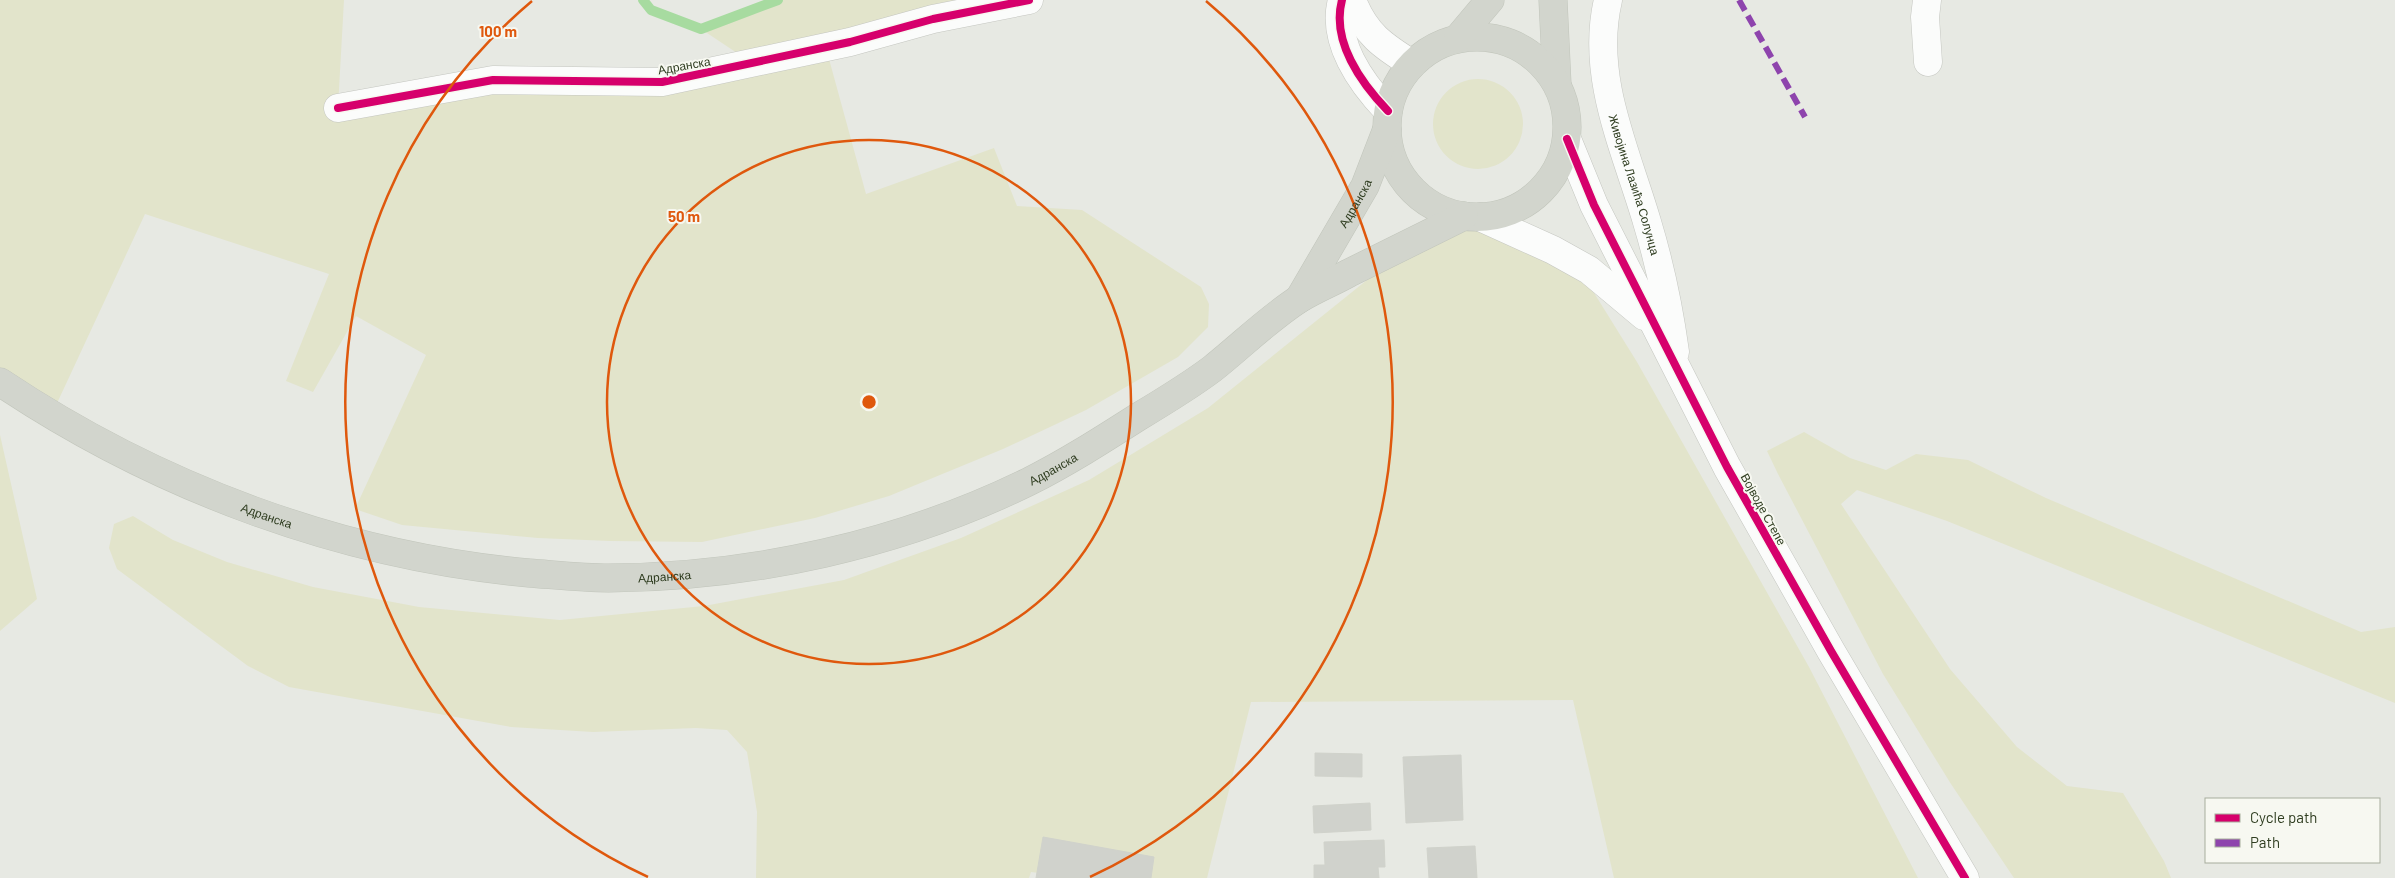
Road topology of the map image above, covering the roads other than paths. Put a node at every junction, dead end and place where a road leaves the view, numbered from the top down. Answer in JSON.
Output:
{"nodes":[{"id":1,"x":1029,"y":0,"type":"edge"},
{"id":2,"x":1342,"y":0,"type":"edge"},
{"id":3,"x":1352,"y":0,"type":"edge"},
{"id":4,"x":1490,"y":0,"type":"edge"},
{"id":5,"x":1553,"y":0,"type":"edge"},
{"id":6,"x":1608,"y":0,"type":"edge"},
{"id":7,"x":1927,"y":0,"type":"edge"},
{"id":8,"x":1458,"y":38,"type":"junction"},
{"id":9,"x":1928,"y":62,"type":"dead end"},
{"id":10,"x":1412,"y":64,"type":"junction"},
{"id":11,"x":1557,"y":84,"type":"junction"},
{"id":12,"x":338,"y":108,"type":"dead end"},
{"id":13,"x":1388,"y":120,"type":"junction"},
{"id":14,"x":1567,"y":140,"type":"junction"},
{"id":15,"x":1472,"y":217,"type":"junction"},
{"id":16,"x":1298,"y":300,"type":"junction"},
{"id":17,"x":1653,"y":324,"type":"junction"},
{"id":18,"x":1677,"y":369,"type":"junction"},
{"id":19,"x":0,"y":382,"type":"edge"},
{"id":20,"x":1965,"y":878,"type":"edge"}],
"edges":[{"from":1,"to":12,"type":"street","name":"Адранска"},
{"from":2,"to":13,"type":"street"},
{"from":3,"to":10,"type":"street"},
{"from":4,"to":8,"type":"main road"},
{"from":5,"to":11,"type":"main road"},
{"from":6,"to":18,"type":"street","name":"Живојина Лазића Солунца"},
{"from":7,"to":9,"type":"street"},
{"from":8,"to":10,"type":"main road","name":"Адранска"},
{"from":8,"to":11,"type":"main road"},
{"from":10,"to":13,"type":"main road","name":"Адранска"},
{"from":11,"to":14,"type":"main road"},
{"from":13,"to":15,"type":"main road"},
{"from":13,"to":16,"type":"main road","name":"Адранска"},
{"from":14,"to":15,"type":"main road"},
{"from":14,"to":17,"type":"street","name":"Војводе Степе"},
{"from":15,"to":16,"type":"main road","name":"Адранска"},
{"from":15,"to":17,"type":"street","name":"Војводе Степе"},
{"from":16,"to":19,"type":"main road","name":"Адранска"},
{"from":17,"to":18,"type":"street","name":"Војводе Степе"},
{"from":18,"to":20,"type":"street","name":"Војводе Степе"}]}
